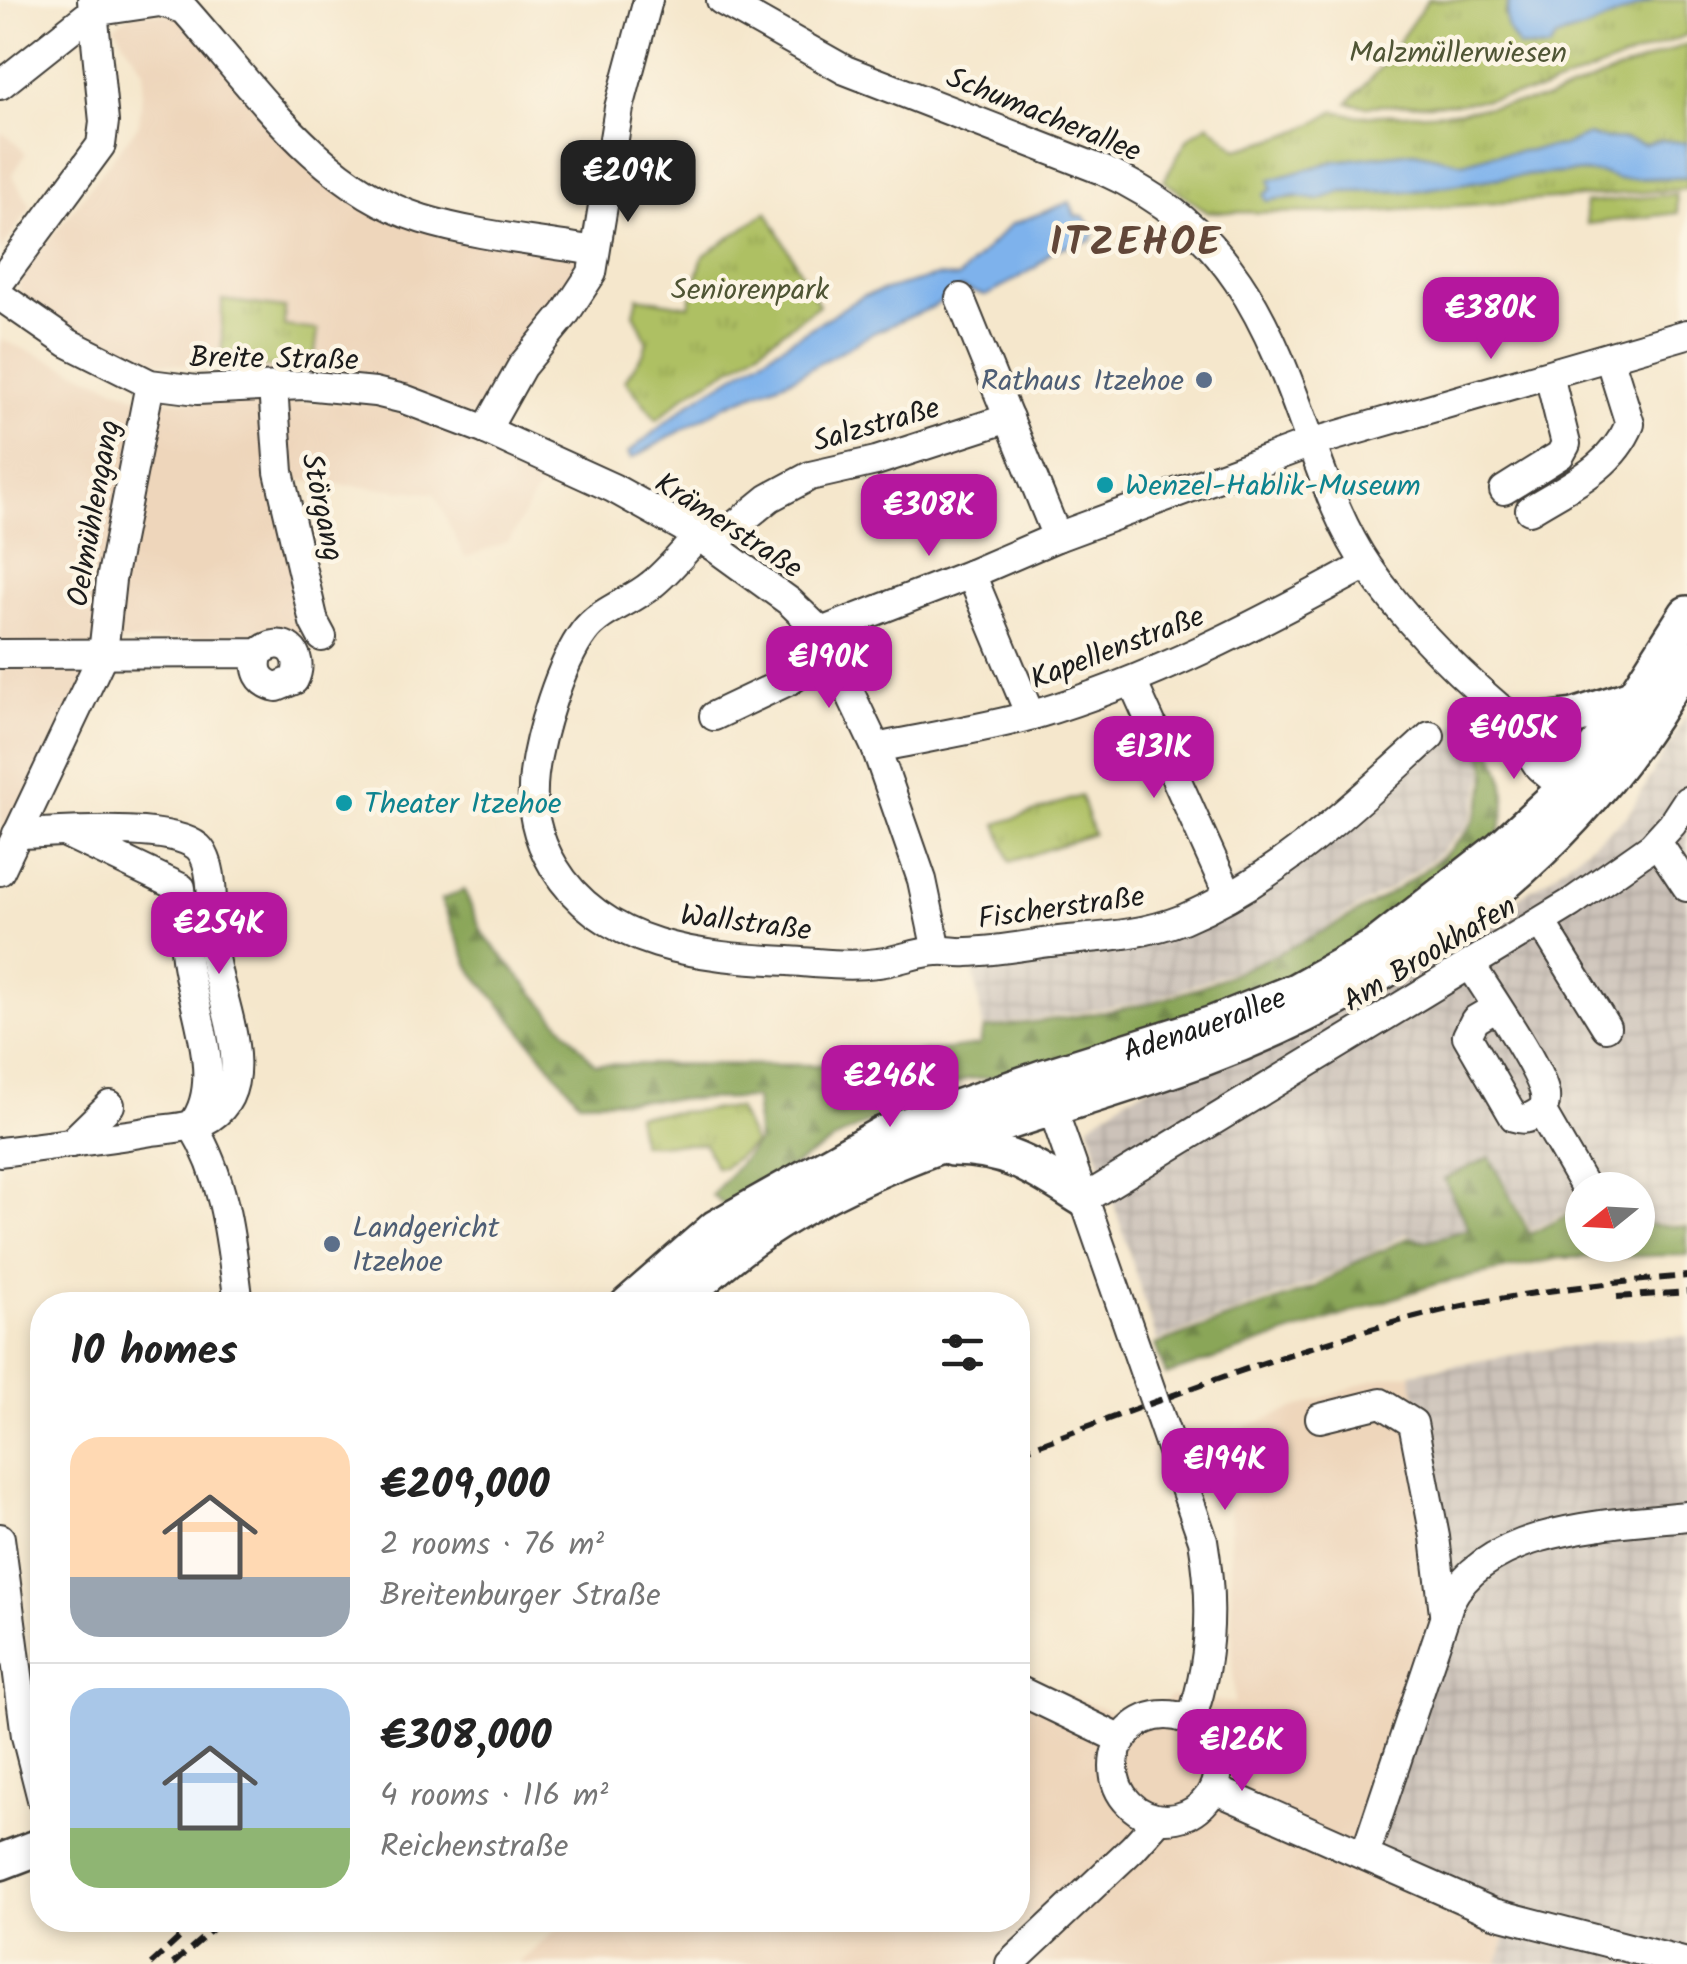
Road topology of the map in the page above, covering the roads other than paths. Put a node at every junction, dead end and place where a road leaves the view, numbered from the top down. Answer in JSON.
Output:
{"nodes":[{"id":1,"x":648,"y":0,"type":"edge"},
{"id":2,"x":721,"y":0,"type":"edge"},
{"id":3,"x":92,"y":6,"type":"edge"},
{"id":4,"x":11,"y":61,"type":"edge"},
{"id":5,"x":0,"y":86,"type":"edge"},
{"id":6,"x":595,"y":251,"type":"junction"},
{"id":7,"x":0,"y":282,"type":"edge"},
{"id":8,"x":0,"y":296,"type":"edge"},
{"id":9,"x":960,"y":298,"type":"dead end"},
{"id":10,"x":1687,"y":334,"type":"edge"},
{"id":11,"x":1609,"y":357,"type":"junction"},
{"id":12,"x":1549,"y":375,"type":"junction"},
{"id":13,"x":150,"y":384,"type":"junction"},
{"id":14,"x":273,"y":387,"type":"junction"},
{"id":15,"x":1009,"y":418,"type":"junction"},
{"id":16,"x":486,"y":430,"type":"junction"},
{"id":17,"x":1311,"y":443,"type":"junction"},
{"id":18,"x":613,"y":488,"type":"joint"},
{"id":19,"x":1504,"y":490,"type":"dead end"},
{"id":20,"x":1530,"y":510,"type":"dead end"},
{"id":21,"x":1057,"y":537,"type":"junction"},
{"id":22,"x":705,"y":541,"type":"junction"},
{"id":23,"x":1366,"y":565,"type":"junction"},
{"id":24,"x":971,"y":574,"type":"junction"},
{"id":25,"x":1687,"y":614,"type":"edge"},
{"id":26,"x":322,"y":637,"type":"dead end"},
{"id":27,"x":826,"y":642,"type":"junction"},
{"id":28,"x":0,"y":654,"type":"edge"},
{"id":29,"x":103,"y":654,"type":"junction"},
{"id":30,"x":260,"y":654,"type":"dead end"},
{"id":31,"x":1687,"y":658,"type":"edge"},
{"id":32,"x":1132,"y":681,"type":"junction"},
{"id":33,"x":1634,"y":697,"type":"junction"},
{"id":34,"x":714,"y":716,"type":"dead end"},
{"id":35,"x":1030,"y":716,"type":"junction"},
{"id":36,"x":1514,"y":717,"type":"junction"},
{"id":37,"x":1430,"y":736,"type":"dead end"},
{"id":38,"x":876,"y":748,"type":"junction"},
{"id":39,"x":1583,"y":787,"type":"junction"},
{"id":40,"x":1687,"y":801,"type":"edge"},
{"id":41,"x":65,"y":832,"type":"junction"},
{"id":42,"x":17,"y":834,"type":"junction"},
{"id":43,"x":166,"y":836,"type":"junction"},
{"id":44,"x":1657,"y":842,"type":"junction"},
{"id":45,"x":0,"y":871,"type":"edge"},
{"id":46,"x":181,"y":888,"type":"junction"},
{"id":47,"x":1687,"y":888,"type":"edge"},
{"id":48,"x":1229,"y":896,"type":"junction"},
{"id":49,"x":1541,"y":922,"type":"junction"},
{"id":50,"x":937,"y":951,"type":"junction"},
{"id":51,"x":1472,"y":966,"type":"junction"},
{"id":52,"x":1497,"y":1007,"type":"junction"},
{"id":53,"x":1606,"y":1028,"type":"dead end"},
{"id":54,"x":1046,"y":1092,"type":"junction"},
{"id":55,"x":110,"y":1105,"type":"dead end"},
{"id":56,"x":1541,"y":1111,"type":"junction"},
{"id":57,"x":192,"y":1124,"type":"junction"},
{"id":58,"x":71,"y":1142,"type":"junction"},
{"id":59,"x":941,"y":1148,"type":"junction"},
{"id":60,"x":0,"y":1152,"type":"edge"},
{"id":61,"x":1577,"y":1172,"type":"edge"},
{"id":62,"x":1084,"y":1199,"type":"junction"},
{"id":63,"x":238,"y":1292,"type":"edge"},
{"id":64,"x":643,"y":1292,"type":"edge"},
{"id":65,"x":689,"y":1292,"type":"edge"},
{"id":66,"x":1320,"y":1418,"type":"dead end"},
{"id":67,"x":1436,"y":1439,"type":"dead end"},
{"id":68,"x":1687,"y":1516,"type":"edge"},
{"id":69,"x":0,"y":1538,"type":"edge"},
{"id":70,"x":1462,"y":1581,"type":"junction"},
{"id":71,"x":1445,"y":1614,"type":"junction"},
{"id":72,"x":1030,"y":1696,"type":"edge"},
{"id":73,"x":1191,"y":1719,"type":"junction"},
{"id":74,"x":1120,"y":1739,"type":"junction"},
{"id":75,"x":30,"y":1752,"type":"edge"},
{"id":76,"x":1214,"y":1789,"type":"junction"},
{"id":77,"x":1158,"y":1819,"type":"junction"},
{"id":78,"x":30,"y":1851,"type":"edge"},
{"id":79,"x":1365,"y":1855,"type":"junction"},
{"id":80,"x":0,"y":1862,"type":"edge"},
{"id":81,"x":1687,"y":1963,"type":"edge"},
{"id":82,"x":1010,"y":1964,"type":"edge"}],
"edges":[{"from":1,"to":6,"type":"street"},
{"from":2,"to":17,"type":"street","name":"Schumacherallee"},
{"from":3,"to":4,"type":"street"},
{"from":3,"to":6,"type":"street"},
{"from":3,"to":7,"type":"street"},
{"from":4,"to":5,"type":"street"},
{"from":6,"to":16,"type":"street"},
{"from":8,"to":13,"type":"street","name":"Breite Straße"},
{"from":9,"to":15,"type":"street"},
{"from":10,"to":11,"type":"street"},
{"from":11,"to":12,"type":"street"},
{"from":11,"to":20,"type":"street"},
{"from":12,"to":17,"type":"street"},
{"from":12,"to":19,"type":"street"},
{"from":13,"to":14,"type":"street","name":"Breite Straße"},
{"from":13,"to":29,"type":"street","name":"Oelmühlengang"},
{"from":14,"to":16,"type":"street","name":"Breite Straße"},
{"from":14,"to":26,"type":"street","name":"Störgang"},
{"from":15,"to":21,"type":"street"},
{"from":15,"to":22,"type":"street","name":"Salzstraße"},
{"from":16,"to":18,"type":"street","name":"Breite Straße"},
{"from":17,"to":21,"type":"street"},
{"from":17,"to":23,"type":"street","name":"Schumacherallee"},
{"from":18,"to":22,"type":"street","name":"Krämerstraße"},
{"from":21,"to":24,"type":"street"},
{"from":22,"to":27,"type":"street","name":"Krämerstraße"},
{"from":22,"to":50,"type":"street","name":"Wallstraße"},
{"from":23,"to":32,"type":"street","name":"Kapellenstraße"},
{"from":23,"to":36,"type":"street","name":"Schumacherallee"},
{"from":24,"to":27,"type":"street"},
{"from":24,"to":35,"type":"street"},
{"from":25,"to":33,"type":"main road","name":"Adenauerallee"},
{"from":27,"to":34,"type":"street"},
{"from":27,"to":38,"type":"street","name":"Krämerstraße"},
{"from":28,"to":29,"type":"street"},
{"from":29,"to":30,"type":"street"},
{"from":29,"to":42,"type":"street","name":"Oelmühlengang"},
{"from":31,"to":39,"type":"main road","name":"Adenauerallee"},
{"from":32,"to":35,"type":"street","name":"Kapellenstraße"},
{"from":32,"to":48,"type":"street"},
{"from":33,"to":36,"type":"main road"},
{"from":33,"to":39,"type":"main road","name":"Adenauerallee"},
{"from":35,"to":38,"type":"street","name":"Kapellenstraße"},
{"from":36,"to":39,"type":"street","name":"Schumacherallee"},
{"from":37,"to":48,"type":"street","name":"Fischerstraße"},
{"from":38,"to":50,"type":"street","name":"Krämerstraße"},
{"from":39,"to":54,"type":"main road","name":"Adenauerallee"},
{"from":40,"to":44,"type":"street","name":"Am Brookhafen"},
{"from":41,"to":42,"type":"street"},
{"from":41,"to":43,"type":"street"},
{"from":41,"to":46,"type":"street"},
{"from":42,"to":45,"type":"street","name":"Oelmühlengang"},
{"from":43,"to":46,"type":"street"},
{"from":43,"to":57,"type":"street"},
{"from":44,"to":47,"type":"street"},
{"from":44,"to":49,"type":"street","name":"Am Brookhafen"},
{"from":46,"to":57,"type":"street"},
{"from":48,"to":50,"type":"street","name":"Fischerstraße"},
{"from":49,"to":51,"type":"street","name":"Am Brookhafen"},
{"from":49,"to":53,"type":"street"},
{"from":51,"to":52,"type":"street"},
{"from":51,"to":62,"type":"street","name":"Am Brookhafen"},
{"from":52,"to":56,"type":"street"},
{"from":52,"to":56,"type":"street"},
{"from":54,"to":59,"type":"main road","name":"Adenauerallee"},
{"from":54,"to":62,"type":"street"},
{"from":54,"to":64,"type":"main road","name":"Adenauerallee"},
{"from":55,"to":58,"type":"street"},
{"from":56,"to":61,"type":"street"},
{"from":57,"to":58,"type":"street"},
{"from":57,"to":63,"type":"street"},
{"from":58,"to":60,"type":"street"},
{"from":59,"to":62,"type":"main road"},
{"from":59,"to":65,"type":"main road","name":"Adenauerallee"},
{"from":62,"to":73,"type":"street"},
{"from":66,"to":71,"type":"street"},
{"from":67,"to":70,"type":"street"},
{"from":68,"to":70,"type":"street"},
{"from":69,"to":75,"type":"street"},
{"from":70,"to":71,"type":"street"},
{"from":71,"to":79,"type":"street"},
{"from":72,"to":74,"type":"street"},
{"from":73,"to":74,"type":"street"},
{"from":73,"to":76,"type":"street"},
{"from":74,"to":77,"type":"street"},
{"from":76,"to":77,"type":"street"},
{"from":76,"to":79,"type":"street"},
{"from":77,"to":82,"type":"street"},
{"from":78,"to":80,"type":"main road"},
{"from":79,"to":81,"type":"street"}]}
